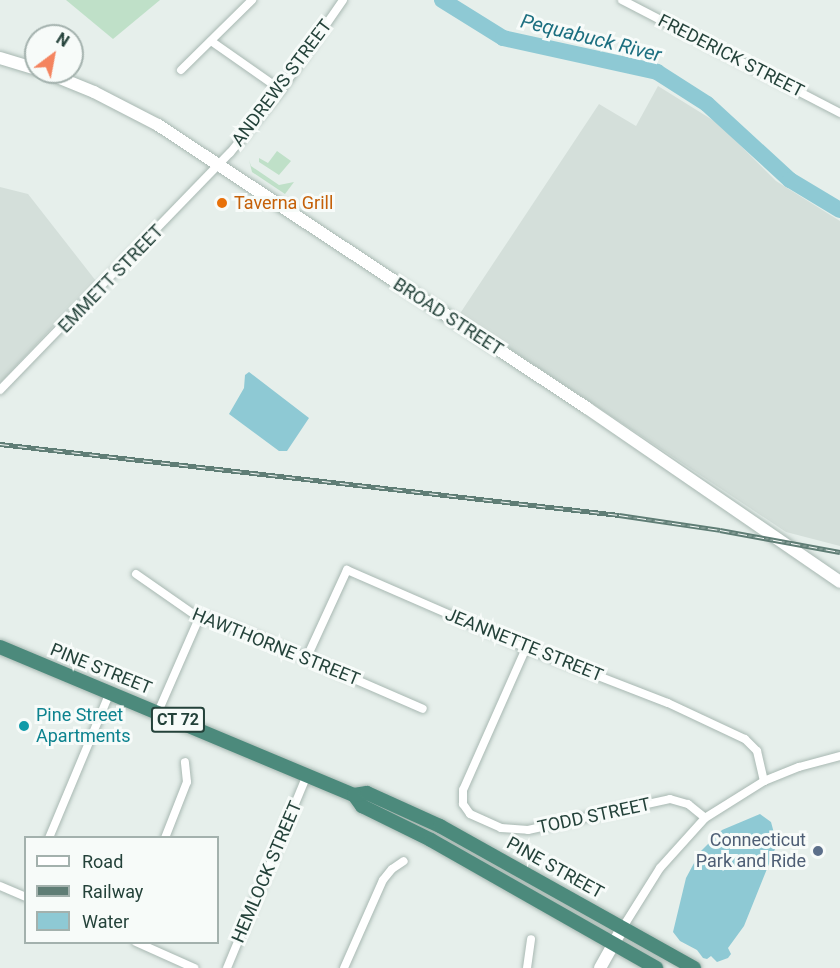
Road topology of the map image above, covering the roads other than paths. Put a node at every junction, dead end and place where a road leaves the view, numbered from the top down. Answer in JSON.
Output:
{"nodes":[{"id":1,"x":252,"y":0,"type":"edge"},
{"id":2,"x":344,"y":0,"type":"edge"},
{"id":3,"x":622,"y":0,"type":"edge"},
{"id":4,"x":211,"y":41,"type":"junction"},
{"id":5,"x":0,"y":58,"type":"edge"},
{"id":6,"x":24,"y":65,"type":"edge"},
{"id":7,"x":181,"y":70,"type":"dead end"},
{"id":8,"x":74,"y":84,"type":"edge"},
{"id":9,"x":281,"y":90,"type":"junction"},
{"id":10,"x":840,"y":113,"type":"edge"},
{"id":11,"x":219,"y":165,"type":"junction"},
{"id":12,"x":0,"y":390,"type":"edge"},
{"id":13,"x":136,"y":574,"type":"dead end"},
{"id":14,"x":840,"y":582,"type":"edge"},
{"id":15,"x":199,"y":618,"type":"junction"},
{"id":16,"x":0,"y":647,"type":"edge"},
{"id":17,"x":526,"y":648,"type":"junction"},
{"id":18,"x":307,"y":657,"type":"junction"},
{"id":19,"x":110,"y":692,"type":"junction"},
{"id":20,"x":423,"y":709,"type":"dead end"},
{"id":21,"x":158,"y":712,"type":"junction"},
{"id":22,"x":840,"y":756,"type":"edge"},
{"id":23,"x":185,"y":762,"type":"dead end"},
{"id":24,"x":307,"y":775,"type":"junction"},
{"id":25,"x":764,"y":781,"type":"junction"},
{"id":26,"x":354,"y":795,"type":"junction"},
{"id":27,"x":705,"y":818,"type":"junction"},
{"id":28,"x":49,"y":836,"type":"edge"},
{"id":29,"x":165,"y":836,"type":"edge"},
{"id":30,"x":404,"y":861,"type":"dead end"},
{"id":31,"x":0,"y":886,"type":"edge"},
{"id":32,"x":24,"y":895,"type":"edge"},
{"id":33,"x":623,"y":927,"type":"junction"},
{"id":34,"x":531,"y":939,"type":"dead end"},
{"id":35,"x":140,"y":944,"type":"edge"},
{"id":36,"x":613,"y":944,"type":"junction"},
{"id":37,"x":194,"y":968,"type":"edge"},
{"id":38,"x":227,"y":968,"type":"edge"},
{"id":39,"x":344,"y":968,"type":"edge"},
{"id":40,"x":527,"y":968,"type":"edge"},
{"id":41,"x":600,"y":968,"type":"edge"},
{"id":42,"x":656,"y":968,"type":"edge"},
{"id":43,"x":694,"y":968,"type":"edge"}],
"edges":[{"from":1,"to":4,"type":"street"},
{"from":2,"to":9,"type":"street","name":"ANDREWS STREET"},
{"from":3,"to":10,"type":"street","name":"FREDERICK STREET"},
{"from":4,"to":7,"type":"street"},
{"from":4,"to":9,"type":"street"},
{"from":5,"to":6,"type":"main road"},
{"from":8,"to":11,"type":"main road","name":"BROAD STREET"},
{"from":9,"to":11,"type":"street","name":"ANDREWS STREET"},
{"from":11,"to":12,"type":"street","name":"EMMETT STREET"},
{"from":11,"to":14,"type":"main road","name":"BROAD STREET"},
{"from":13,"to":15,"type":"street","name":"HAWTHORNE STREET"},
{"from":15,"to":18,"type":"street","name":"HAWTHORNE STREET"},
{"from":15,"to":21,"type":"street"},
{"from":16,"to":19,"type":"highway","name":"PINE STREET","number":"CT 72"},
{"from":17,"to":18,"type":"street","name":"JEANNETTE STREET"},
{"from":17,"to":25,"type":"street","name":"JEANNETTE STREET"},
{"from":17,"to":27,"type":"street","name":"TODD STREET"},
{"from":18,"to":20,"type":"street","name":"HAWTHORNE STREET"},
{"from":19,"to":21,"type":"highway","name":"PINE STREET","number":"CT 72"},
{"from":19,"to":28,"type":"street"},
{"from":21,"to":24,"type":"highway","name":"PINE STREET","number":"CT 72"},
{"from":22,"to":25,"type":"street"},
{"from":23,"to":29,"type":"street"},
{"from":24,"to":26,"type":"highway","name":"PINE STREET","number":"CT 72"},
{"from":24,"to":38,"type":"street","name":"HEMLOCK STREET"},
{"from":25,"to":27,"type":"street"},
{"from":26,"to":33,"type":"highway","name":"PINE STREET","number":"CT 72"},
{"from":26,"to":36,"type":"highway","name":"PINE STREET","number":"CT 72"},
{"from":27,"to":33,"type":"street"},
{"from":30,"to":39,"type":"street"},
{"from":31,"to":32,"type":"street"},
{"from":33,"to":36,"type":"main road"},
{"from":33,"to":43,"type":"highway","number":"CT 72"},
{"from":34,"to":40,"type":"street"},
{"from":35,"to":37,"type":"street"},
{"from":36,"to":41,"type":"main road"},
{"from":36,"to":42,"type":"highway","number":"CT 72"}]}
